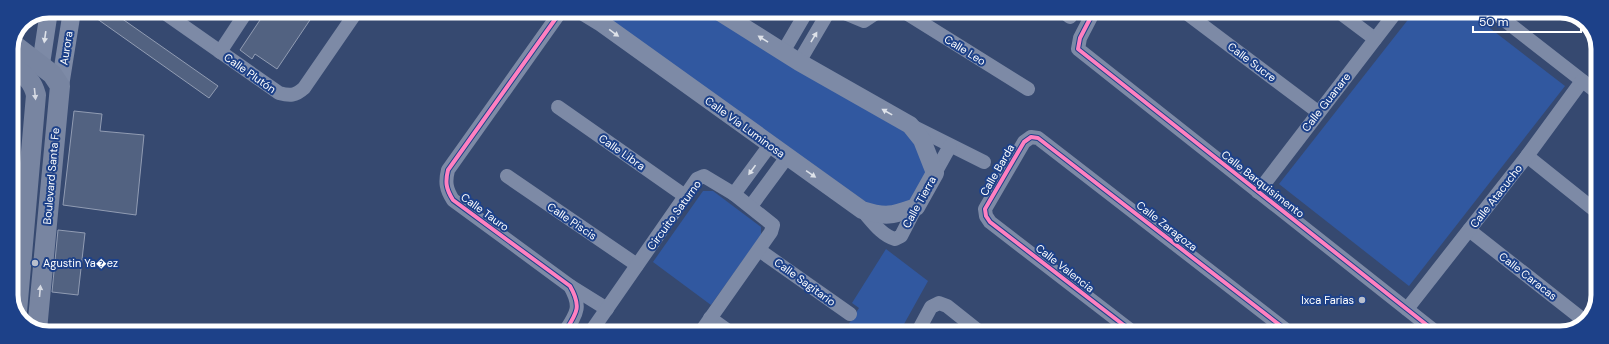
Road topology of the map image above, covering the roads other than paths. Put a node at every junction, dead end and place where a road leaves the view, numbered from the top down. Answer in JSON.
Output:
{"nodes":[{"id":1,"x":48,"y":18,"type":"edge"},
{"id":2,"x":71,"y":18,"type":"edge"},
{"id":3,"x":172,"y":18,"type":"edge"},
{"id":4,"x":242,"y":18,"type":"edge"},
{"id":5,"x":352,"y":18,"type":"edge"},
{"id":6,"x":556,"y":18,"type":"edge"},
{"id":7,"x":593,"y":18,"type":"edge"},
{"id":8,"x":729,"y":18,"type":"edge"},
{"id":9,"x":802,"y":18,"type":"edge"},
{"id":10,"x":825,"y":18,"type":"edge"},
{"id":11,"x":857,"y":18,"type":"edge"},
{"id":12,"x":868,"y":18,"type":"edge"},
{"id":13,"x":914,"y":18,"type":"edge"},
{"id":14,"x":1091,"y":18,"type":"edge"},
{"id":15,"x":1194,"y":18,"type":"edge"},
{"id":16,"x":1347,"y":18,"type":"edge"},
{"id":17,"x":1391,"y":18,"type":"edge"},
{"id":18,"x":1502,"y":18,"type":"edge"},
{"id":19,"x":1375,"y":39,"type":"junction"},
{"id":20,"x":18,"y":48,"type":"edge"},
{"id":21,"x":220,"y":52,"type":"junction"},
{"id":22,"x":783,"y":52,"type":"junction"},
{"id":23,"x":799,"y":62,"type":"junction"},
{"id":24,"x":41,"y":64,"type":"junction"},
{"id":25,"x":18,"y":71,"type":"edge"},
{"id":26,"x":1582,"y":81,"type":"junction"},
{"id":27,"x":60,"y":86,"type":"junction"},
{"id":28,"x":1591,"y":88,"type":"edge"},
{"id":29,"x":1028,"y":90,"type":"dead end"},
{"id":30,"x":558,"y":107,"type":"dead end"},
{"id":31,"x":1318,"y":112,"type":"junction"},
{"id":32,"x":910,"y":125,"type":"junction"},
{"id":33,"x":1031,"y":137,"type":"joint"},
{"id":34,"x":770,"y":145,"type":"junction"},
{"id":35,"x":950,"y":146,"type":"junction"},
{"id":36,"x":1527,"y":156,"type":"junction"},
{"id":37,"x":787,"y":157,"type":"junction"},
{"id":38,"x":984,"y":162,"type":"dead end"},
{"id":39,"x":935,"y":173,"type":"junction"},
{"id":40,"x":507,"y":176,"type":"dead end"},
{"id":41,"x":1258,"y":192,"type":"junction"},
{"id":42,"x":734,"y":194,"type":"junction"},
{"id":43,"x":685,"y":196,"type":"junction"},
{"id":44,"x":751,"y":206,"type":"junction"},
{"id":45,"x":1591,"y":206,"type":"edge"},
{"id":46,"x":916,"y":207,"type":"junction"},
{"id":47,"x":862,"y":210,"type":"junction"},
{"id":48,"x":986,"y":216,"type":"joint"},
{"id":49,"x":1469,"y":230,"type":"junction"},
{"id":50,"x":759,"y":250,"type":"junction"},
{"id":51,"x":637,"y":265,"type":"junction"},
{"id":52,"x":570,"y":286,"type":"junction"},
{"id":53,"x":18,"y":298,"type":"edge"},
{"id":54,"x":607,"y":309,"type":"junction"},
{"id":55,"x":1407,"y":309,"type":"junction"},
{"id":56,"x":850,"y":314,"type":"dead end"},
{"id":57,"x":710,"y":318,"type":"junction"},
{"id":58,"x":1581,"y":318,"type":"edge"},
{"id":59,"x":573,"y":320,"type":"junction"},
{"id":60,"x":38,"y":324,"type":"edge"},
{"id":61,"x":568,"y":326,"type":"edge"},
{"id":62,"x":581,"y":326,"type":"edge"},
{"id":63,"x":595,"y":326,"type":"edge"},
{"id":64,"x":705,"y":326,"type":"edge"},
{"id":65,"x":721,"y":326,"type":"edge"},
{"id":66,"x":920,"y":326,"type":"edge"},
{"id":67,"x":972,"y":326,"type":"edge"},
{"id":68,"x":1125,"y":326,"type":"edge"},
{"id":69,"x":1281,"y":326,"type":"edge"},
{"id":70,"x":1428,"y":326,"type":"edge"}],
"edges":[{"from":1,"to":24,"type":"street","name":"Aurora","one_way":true},
{"from":2,"to":27,"type":"street","name":"Aurora"},
{"from":3,"to":21,"type":"street","name":"Calle Plutón"},
{"from":4,"to":21,"type":"street"},
{"from":5,"to":21,"type":"street","name":"Calle Plutón"},
{"from":6,"to":52,"type":"street","name":"Calle Tauro"},
{"from":7,"to":34,"type":"street","name":"Calle Vía Luminosa","one_way":true},
{"from":22,"to":8,"type":"street","one_way":true},
{"from":9,"to":22,"type":"street"},
{"from":23,"to":10,"type":"street","one_way":true},
{"from":11,"to":12,"type":"street"},
{"from":13,"to":29,"type":"street","name":"Calle Leo"},
{"from":14,"to":41,"type":"street","name":"Calle Barquisimento"},
{"from":15,"to":31,"type":"street","name":"Calle Sucre"},
{"from":16,"to":19,"type":"street"},
{"from":17,"to":19,"type":"street","name":"Calle Guanare"},
{"from":18,"to":26,"type":"street"},
{"from":19,"to":31,"type":"street","name":"Calle Guanare"},
{"from":20,"to":24,"type":"main road"},
{"from":22,"to":23,"type":"street"},
{"from":32,"to":23,"type":"street","one_way":true},
{"from":24,"to":27,"type":"main road"},
{"from":25,"to":53,"type":"main road","name":"Boulevard Santa Fe","one_way":true},
{"from":26,"to":28,"type":"street"},
{"from":26,"to":36,"type":"street","name":"Calle Atacucho"},
{"from":60,"to":27,"type":"main road","name":"Boulevard Santa Fe","one_way":true},
{"from":30,"to":43,"type":"street","name":"Calle Libra"},
{"from":31,"to":41,"type":"street","name":"Calle Guanare"},
{"from":32,"to":35,"type":"street"},
{"from":32,"to":39,"type":"street"},
{"from":33,"to":48,"type":"street","name":"Calle Barda"},
{"from":33,"to":69,"type":"street","name":"Calle Zaragoza"},
{"from":34,"to":37,"type":"street","name":"Calle Vía Luminosa"},
{"from":34,"to":42,"type":"street","one_way":true},
{"from":35,"to":38,"type":"street"},
{"from":35,"to":39,"type":"street","name":"Calle Tierra"},
{"from":36,"to":45,"type":"street"},
{"from":36,"to":49,"type":"street","name":"Calle Atacucho"},
{"from":37,"to":44,"type":"street"},
{"from":37,"to":47,"type":"street","name":"Calle Vía Luminosa","one_way":true},
{"from":39,"to":46,"type":"street","name":"Calle Tierra"},
{"from":40,"to":51,"type":"street","name":"Calle Piscis"},
{"from":41,"to":55,"type":"street","name":"Calle Barquisimento"},
{"from":42,"to":43,"type":"street","name":"Circuito Saturno"},
{"from":42,"to":44,"type":"street","name":"Circuito Saturno"},
{"from":43,"to":51,"type":"street","name":"Circuito Saturno"},
{"from":44,"to":50,"type":"street","name":"Circuito Saturno"},
{"from":46,"to":47,"type":"street","name":"Calle Vía Luminosa"},
{"from":46,"to":47,"type":"street","name":"Calle Tierra"},
{"from":48,"to":68,"type":"street","name":"Calle Valencia"},
{"from":49,"to":55,"type":"street","name":"Calle Atacucho"},
{"from":49,"to":58,"type":"street","name":"Calle Caracas"},
{"from":50,"to":56,"type":"street","name":"Calle Sagitario"},
{"from":50,"to":57,"type":"street","name":"Circuito Saturno"},
{"from":51,"to":54,"type":"street","name":"Circuito Saturno"},
{"from":52,"to":54,"type":"street","name":"Calle Tauro"},
{"from":52,"to":59,"type":"street"},
{"from":54,"to":63,"type":"street","name":"Circuito Saturno"},
{"from":55,"to":70,"type":"street","name":"Calle Barquisimento"},
{"from":57,"to":64,"type":"street","name":"Circuito Saturno"},
{"from":57,"to":65,"type":"street"},
{"from":59,"to":61,"type":"street"},
{"from":59,"to":62,"type":"street"},
{"from":66,"to":67,"type":"street"}]}
